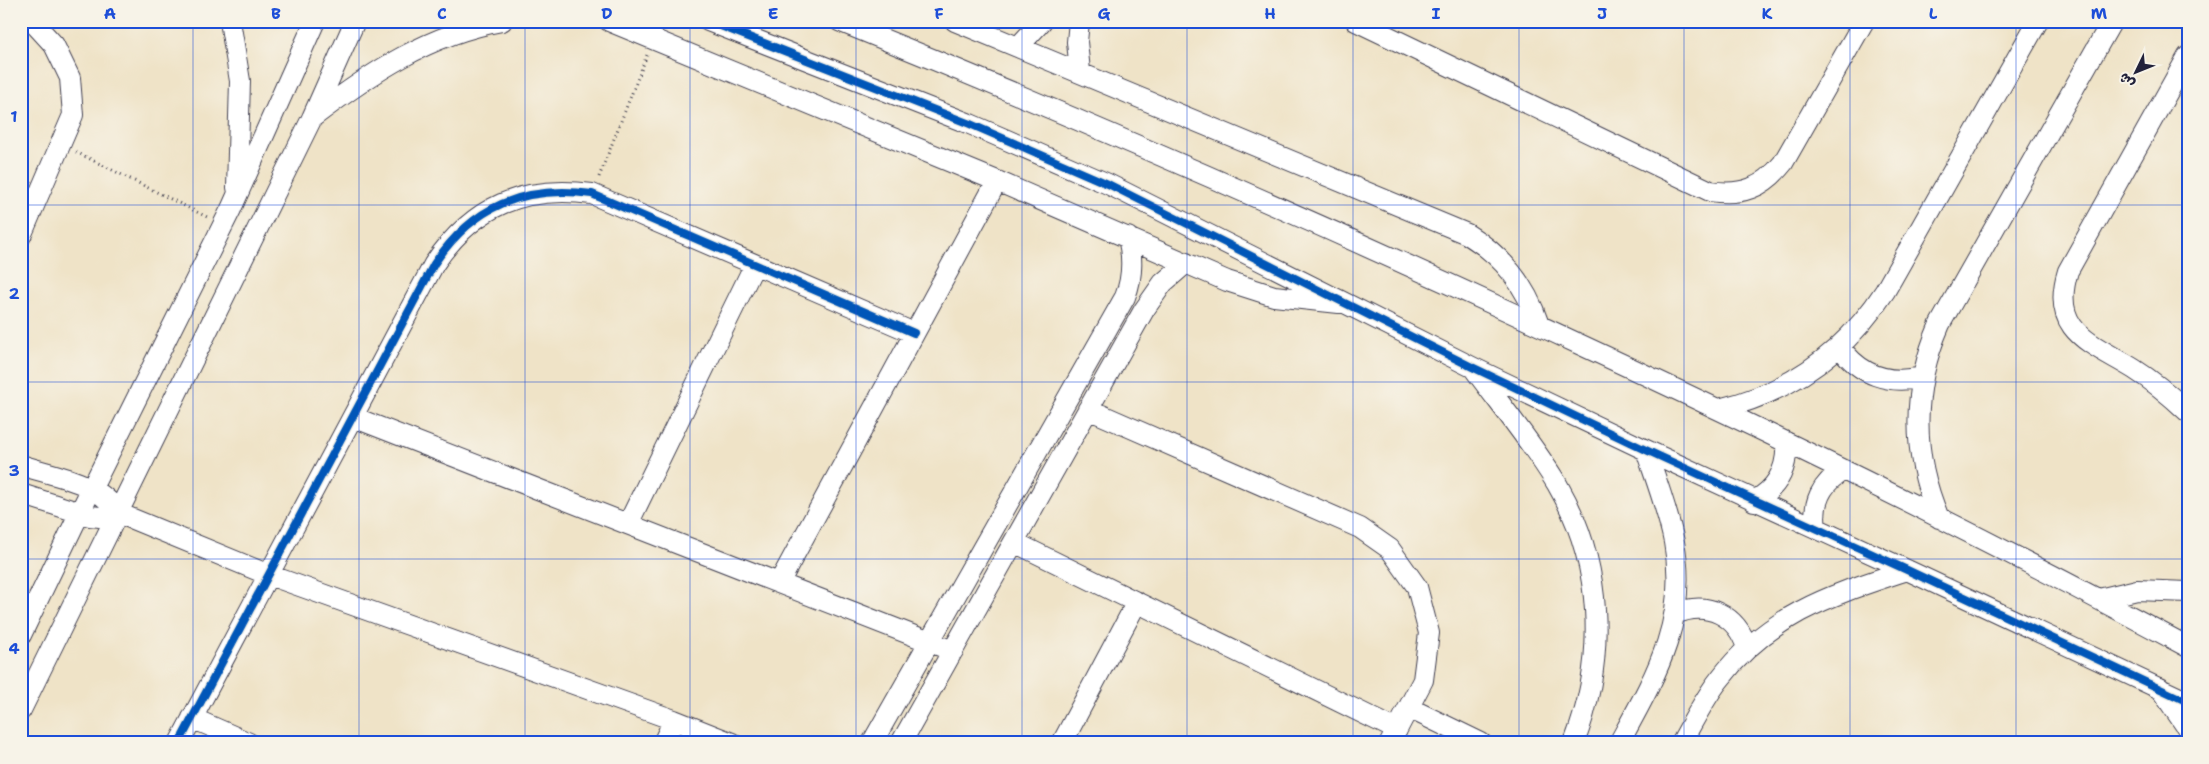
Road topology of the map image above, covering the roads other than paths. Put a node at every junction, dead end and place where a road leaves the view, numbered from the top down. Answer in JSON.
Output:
{"nodes":[{"id":1,"x":32,"y":21,"type":"edge"},
{"id":2,"x":230,"y":21,"type":"edge"},
{"id":3,"x":315,"y":21,"type":"edge"},
{"id":4,"x":355,"y":21,"type":"edge"},
{"id":5,"x":502,"y":21,"type":"edge"},
{"id":6,"x":609,"y":21,"type":"edge"},
{"id":7,"x":708,"y":21,"type":"edge"},
{"id":8,"x":839,"y":21,"type":"edge"},
{"id":9,"x":955,"y":21,"type":"edge"},
{"id":10,"x":1042,"y":21,"type":"edge"},
{"id":11,"x":1079,"y":21,"type":"edge"},
{"id":12,"x":1356,"y":21,"type":"edge"},
{"id":13,"x":1864,"y":21,"type":"edge"},
{"id":14,"x":2038,"y":21,"type":"edge"},
{"id":15,"x":2112,"y":21,"type":"edge"},
{"id":16,"x":1019,"y":46,"type":"junction"},
{"id":17,"x":2188,"y":56,"type":"edge"},
{"id":18,"x":1080,"y":71,"type":"junction"},
{"id":19,"x":312,"y":118,"type":"junction"},
{"id":20,"x":997,"y":181,"type":"junction"},
{"id":21,"x":237,"y":198,"type":"junction"},
{"id":22,"x":21,"y":236,"type":"edge"},
{"id":23,"x":1128,"y":238,"type":"junction"},
{"id":24,"x":1186,"y":263,"type":"junction"},
{"id":25,"x":754,"y":266,"type":"junction"},
{"id":26,"x":1346,"y":303,"type":"junction"},
{"id":27,"x":1539,"y":325,"type":"junction"},
{"id":28,"x":914,"y":333,"type":"junction"},
{"id":29,"x":1840,"y":347,"type":"junction"},
{"id":30,"x":1472,"y":366,"type":"junction"},
{"id":31,"x":1922,"y":377,"type":"junction"},
{"id":32,"x":1088,"y":409,"type":"junction"},
{"id":33,"x":1719,"y":409,"type":"junction"},
{"id":34,"x":2188,"y":412,"type":"edge"},
{"id":35,"x":353,"y":417,"type":"junction"},
{"id":36,"x":1786,"y":442,"type":"junction"},
{"id":37,"x":1646,"y":450,"type":"junction"},
{"id":38,"x":21,"y":465,"type":"edge"},
{"id":39,"x":1844,"y":470,"type":"junction"},
{"id":40,"x":92,"y":488,"type":"junction"},
{"id":41,"x":21,"y":494,"type":"edge"},
{"id":42,"x":1754,"y":501,"type":"junction"},
{"id":43,"x":80,"y":512,"type":"junction"},
{"id":44,"x":118,"y":513,"type":"junction"},
{"id":45,"x":1939,"y":518,"type":"junction"},
{"id":46,"x":628,"y":524,"type":"junction"},
{"id":47,"x":1816,"y":528,"type":"junction"},
{"id":48,"x":1014,"y":542,"type":"junction"},
{"id":49,"x":1907,"y":570,"type":"junction"},
{"id":50,"x":269,"y":575,"type":"junction"},
{"id":51,"x":779,"y":583,"type":"junction"},
{"id":52,"x":2188,"y":592,"type":"edge"},
{"id":53,"x":2099,"y":599,"type":"junction"},
{"id":54,"x":1137,"y":602,"type":"junction"},
{"id":55,"x":1675,"y":614,"type":"junction"},
{"id":56,"x":21,"y":635,"type":"edge"},
{"id":57,"x":930,"y":641,"type":"junction"},
{"id":58,"x":2188,"y":647,"type":"edge"},
{"id":59,"x":1747,"y":648,"type":"junction"},
{"id":60,"x":953,"y":651,"type":"junction"},
{"id":61,"x":2159,"y":686,"type":"junction"},
{"id":62,"x":2188,"y":702,"type":"edge"},
{"id":63,"x":1409,"y":708,"type":"junction"},
{"id":64,"x":21,"y":710,"type":"edge"},
{"id":65,"x":192,"y":718,"type":"junction"},
{"id":66,"x":674,"y":720,"type":"junction"},
{"id":67,"x":2188,"y":728,"type":"edge"},
{"id":68,"x":1394,"y":736,"type":"edge"},
{"id":69,"x":179,"y":743,"type":"edge"},
{"id":70,"x":249,"y":743,"type":"edge"},
{"id":71,"x":663,"y":743,"type":"edge"},
{"id":72,"x":732,"y":743,"type":"edge"},
{"id":73,"x":872,"y":743,"type":"edge"},
{"id":74,"x":901,"y":743,"type":"edge"},
{"id":75,"x":1062,"y":743,"type":"edge"},
{"id":76,"x":1481,"y":743,"type":"edge"},
{"id":77,"x":1574,"y":743,"type":"edge"},
{"id":78,"x":1619,"y":743,"type":"edge"},
{"id":79,"x":1681,"y":743,"type":"edge"}],
"edges":[{"from":1,"to":22,"type":"street"},
{"from":2,"to":21,"type":"street"},
{"from":3,"to":21,"type":"street"},
{"from":4,"to":19,"type":"street"},
{"from":5,"to":19,"type":"street"},
{"from":6,"to":20,"type":"street"},
{"from":7,"to":26,"type":"street"},
{"from":8,"to":27,"type":"street"},
{"from":9,"to":16,"type":"street"},
{"from":10,"to":16,"type":"street"},
{"from":11,"to":18,"type":"street"},
{"from":12,"to":13,"type":"street"},
{"from":14,"to":29,"type":"street"},
{"from":15,"to":31,"type":"street"},
{"from":16,"to":18,"type":"street"},
{"from":17,"to":34,"type":"street"},
{"from":18,"to":27,"type":"street"},
{"from":19,"to":44,"type":"street"},
{"from":20,"to":23,"type":"street"},
{"from":20,"to":28,"type":"street"},
{"from":21,"to":40,"type":"street"},
{"from":23,"to":24,"type":"street"},
{"from":23,"to":57,"type":"street"},
{"from":24,"to":26,"type":"street"},
{"from":24,"to":32,"type":"street"},
{"from":25,"to":28,"type":"street"},
{"from":25,"to":35,"type":"street"},
{"from":25,"to":46,"type":"street"},
{"from":26,"to":30,"type":"street"},
{"from":27,"to":33,"type":"street"},
{"from":28,"to":51,"type":"street"},
{"from":29,"to":31,"type":"street"},
{"from":29,"to":33,"type":"street"},
{"from":30,"to":37,"type":"street"},
{"from":30,"to":77,"type":"street"},
{"from":31,"to":45,"type":"street"},
{"from":32,"to":48,"type":"street"},
{"from":32,"to":63,"type":"street"},
{"from":33,"to":36,"type":"street"},
{"from":35,"to":46,"type":"street"},
{"from":35,"to":50,"type":"street"},
{"from":36,"to":39,"type":"street"},
{"from":36,"to":42,"type":"street"},
{"from":37,"to":42,"type":"street"},
{"from":37,"to":55,"type":"street"},
{"from":38,"to":40,"type":"street"},
{"from":39,"to":45,"type":"street"},
{"from":39,"to":47,"type":"street"},
{"from":40,"to":43,"type":"street"},
{"from":40,"to":44,"type":"street"},
{"from":41,"to":43,"type":"street"},
{"from":42,"to":47,"type":"street"},
{"from":43,"to":44,"type":"street"},
{"from":43,"to":56,"type":"street"},
{"from":44,"to":50,"type":"street"},
{"from":44,"to":64,"type":"street"},
{"from":45,"to":53,"type":"street"},
{"from":46,"to":51,"type":"street"},
{"from":47,"to":49,"type":"street"},
{"from":48,"to":54,"type":"street"},
{"from":48,"to":60,"type":"street"},
{"from":49,"to":59,"type":"street"},
{"from":49,"to":61,"type":"street"},
{"from":50,"to":65,"type":"street"},
{"from":50,"to":66,"type":"street"},
{"from":51,"to":57,"type":"street"},
{"from":52,"to":53,"type":"street"},
{"from":53,"to":58,"type":"street"},
{"from":54,"to":68,"type":"street"},
{"from":54,"to":75,"type":"street"},
{"from":55,"to":59,"type":"street"},
{"from":55,"to":78,"type":"street"},
{"from":57,"to":60,"type":"street"},
{"from":57,"to":73,"type":"street"},
{"from":59,"to":79,"type":"street"},
{"from":60,"to":74,"type":"street"},
{"from":61,"to":62,"type":"street"},
{"from":61,"to":67,"type":"street"},
{"from":63,"to":68,"type":"street"},
{"from":63,"to":76,"type":"street"},
{"from":65,"to":69,"type":"street"},
{"from":65,"to":70,"type":"street"},
{"from":66,"to":71,"type":"street"},
{"from":66,"to":72,"type":"street"}]}
